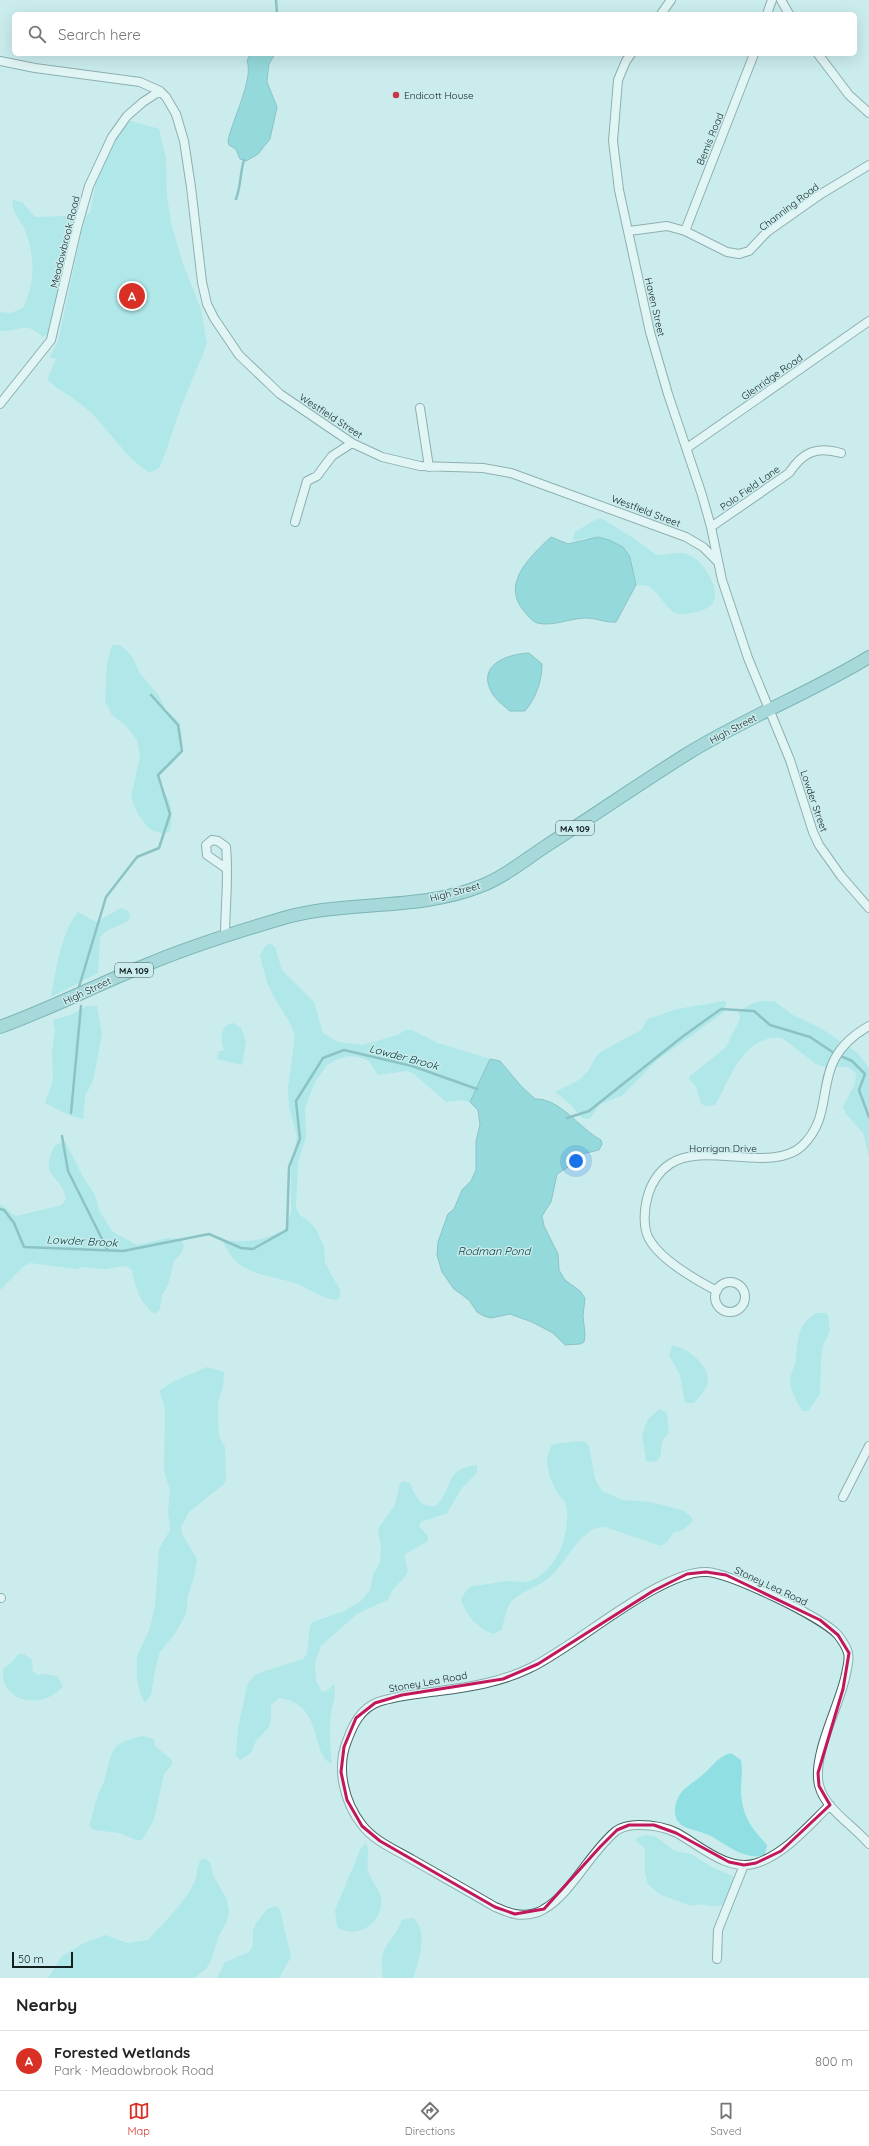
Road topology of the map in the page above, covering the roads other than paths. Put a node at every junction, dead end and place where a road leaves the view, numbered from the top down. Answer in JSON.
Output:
{"nodes":[{"id":1,"x":670,"y":0,"type":"edge"},
{"id":2,"x":772,"y":0,"type":"edge"},
{"id":3,"x":781,"y":0,"type":"edge"},
{"id":4,"x":662,"y":12,"type":"edge"},
{"id":5,"x":768,"y":12,"type":"edge"},
{"id":6,"x":788,"y":12,"type":"edge"},
{"id":7,"x":630,"y":56,"type":"edge"},
{"id":8,"x":753,"y":56,"type":"edge"},
{"id":9,"x":820,"y":56,"type":"edge"},
{"id":10,"x":0,"y":61,"type":"edge"},
{"id":11,"x":160,"y":91,"type":"junction"},
{"id":12,"x":869,"y":113,"type":"edge"},
{"id":13,"x":869,"y":165,"type":"edge"},
{"id":14,"x":685,"y":231,"type":"junction"},
{"id":15,"x":629,"y":232,"type":"junction"},
{"id":16,"x":869,"y":321,"type":"edge"},
{"id":17,"x":0,"y":404,"type":"edge"},
{"id":18,"x":420,"y":408,"type":"dead end"},
{"id":19,"x":352,"y":443,"type":"junction"},
{"id":20,"x":687,"y":448,"type":"junction"},
{"id":21,"x":841,"y":453,"type":"dead end"},
{"id":22,"x":429,"y":467,"type":"junction"},
{"id":23,"x":295,"y":522,"type":"dead end"},
{"id":24,"x":711,"y":527,"type":"junction"},
{"id":25,"x":718,"y":562,"type":"junction"},
{"id":26,"x":869,"y":657,"type":"edge"},
{"id":27,"x":769,"y":710,"type":"junction"},
{"id":28,"x":227,"y":869,"type":"dead end"},
{"id":29,"x":869,"y":908,"type":"edge"},
{"id":30,"x":225,"y":937,"type":"junction"},
{"id":31,"x":869,"y":1026,"type":"edge"},
{"id":32,"x":0,"y":1027,"type":"edge"},
{"id":33,"x":717,"y":1291,"type":"dead end"},
{"id":34,"x":869,"y":1446,"type":"edge"},
{"id":35,"x":844,"y":1497,"type":"dead end"},
{"id":36,"x":830,"y":1805,"type":"junction"},
{"id":37,"x":869,"y":1844,"type":"edge"},
{"id":38,"x":744,"y":1866,"type":"junction"},
{"id":39,"x":717,"y":1959,"type":"dead end"}],
"edges":[{"from":1,"to":4,"type":"street"},
{"from":2,"to":5,"type":"street"},
{"from":3,"to":6,"type":"street"},
{"from":7,"to":15,"type":"street","name":"Haven Street"},
{"from":8,"to":14,"type":"street","name":"Bemis Road"},
{"from":9,"to":12,"type":"street"},
{"from":10,"to":11,"type":"street","name":"Westfield Street"},
{"from":11,"to":17,"type":"street","name":"Meadowbrook Road"},
{"from":11,"to":19,"type":"street","name":"Westfield Street"},
{"from":13,"to":14,"type":"street","name":"Channing Road"},
{"from":14,"to":15,"type":"street","name":"Channing Road"},
{"from":15,"to":20,"type":"street","name":"Haven Street"},
{"from":16,"to":20,"type":"street","name":"Glenridge Road"},
{"from":18,"to":22,"type":"street"},
{"from":19,"to":22,"type":"street","name":"Westfield Street"},
{"from":19,"to":23,"type":"street"},
{"from":20,"to":24,"type":"street","name":"Haven Street"},
{"from":21,"to":24,"type":"street","name":"Polo Field Lane"},
{"from":22,"to":25,"type":"street","name":"Westfield Street"},
{"from":24,"to":25,"type":"street","name":"Haven Street"},
{"from":25,"to":27,"type":"street","name":"Westfield Street"},
{"from":26,"to":27,"type":"main road","name":"High Street","number":"MA 109"},
{"from":27,"to":29,"type":"street","name":"Lowder Street"},
{"from":27,"to":30,"type":"main road","name":"High Street","number":"MA 109"},
{"from":28,"to":30,"type":"street"},
{"from":30,"to":32,"type":"main road","name":"High Street","number":"MA 109"},
{"from":31,"to":33,"type":"street","name":"Horrigan Drive"},
{"from":34,"to":35,"type":"street"},
{"from":36,"to":37,"type":"street","name":"Stoney Lea Road"},
{"from":36,"to":38,"type":"street"},
{"from":36,"to":38,"type":"street","name":"Stoney Lea Road"},
{"from":38,"to":39,"type":"street"}]}
